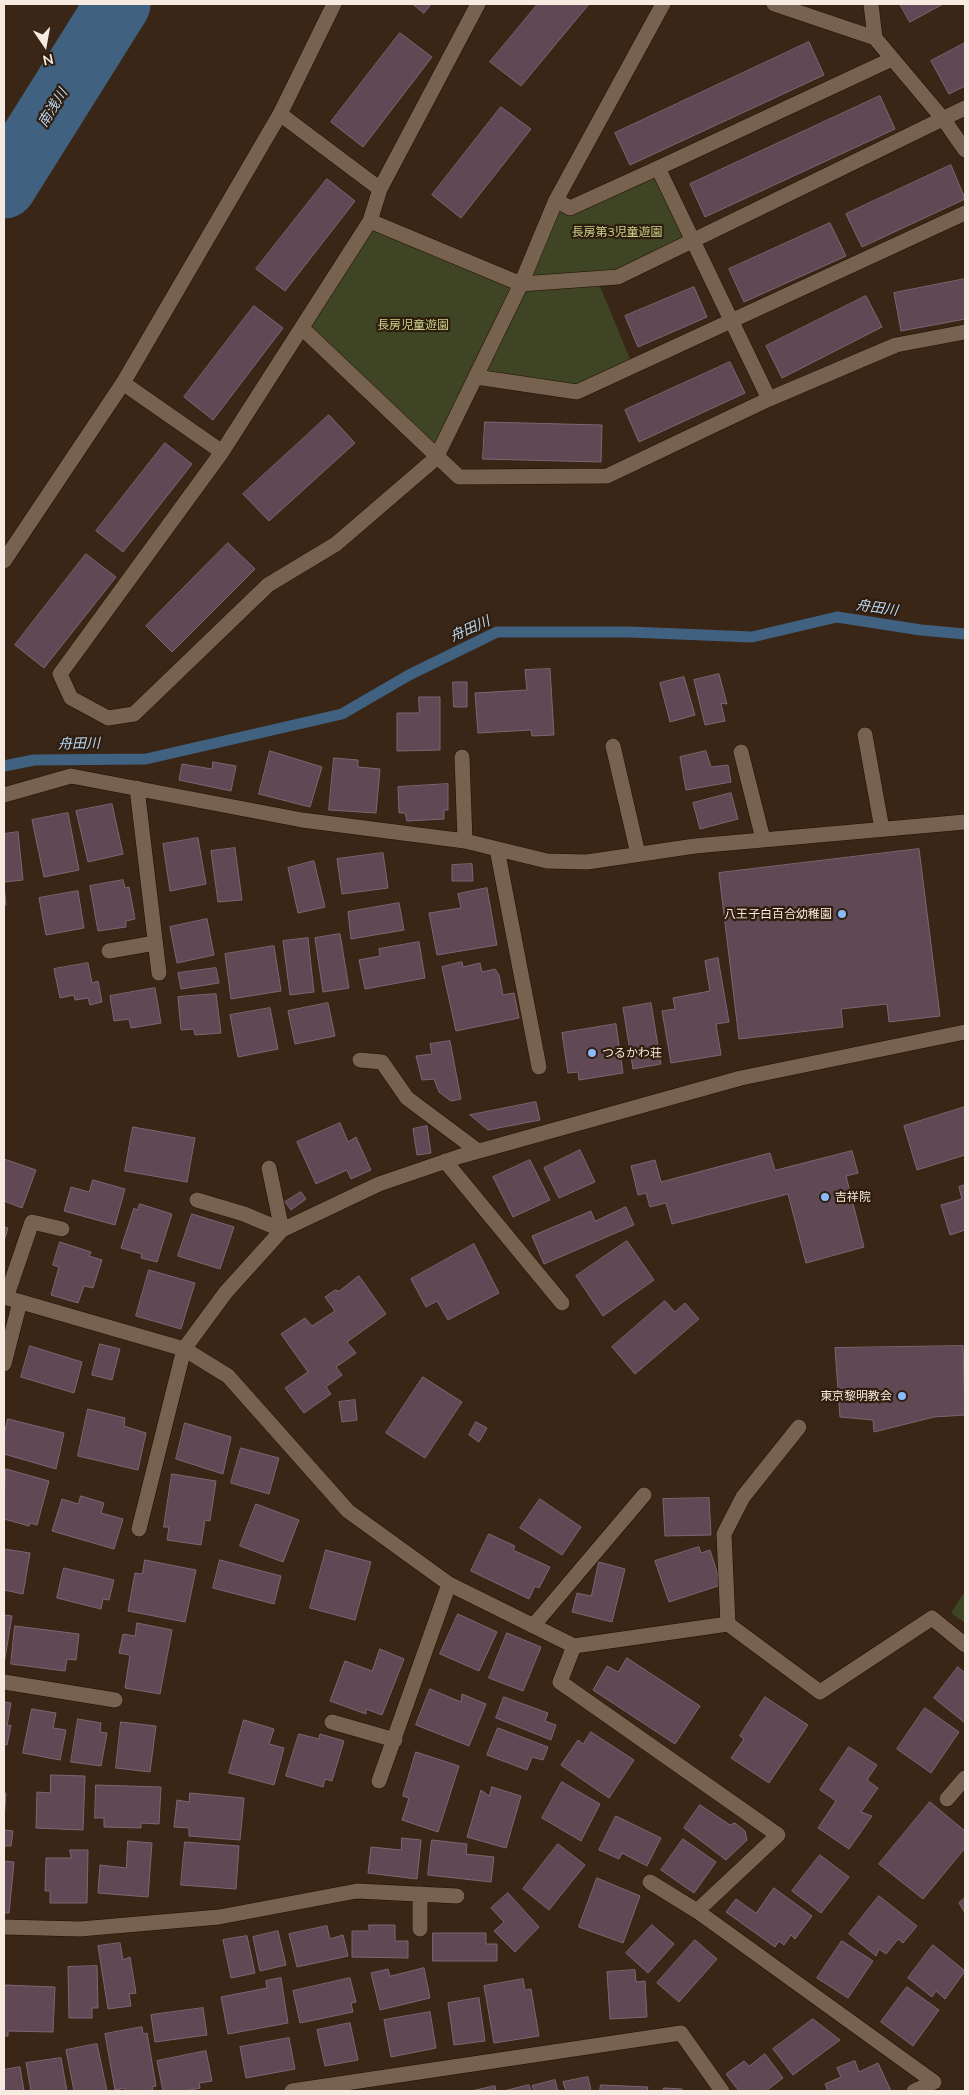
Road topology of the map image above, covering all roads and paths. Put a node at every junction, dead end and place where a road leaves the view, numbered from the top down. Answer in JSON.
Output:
{"nodes":[{"id":1,"x":334,"y":4,"type":"edge"},
{"id":2,"x":478,"y":4,"type":"edge"},
{"id":3,"x":662,"y":4,"type":"edge"},
{"id":4,"x":774,"y":4,"type":"edge"},
{"id":5,"x":871,"y":4,"type":"edge"},
{"id":6,"x":874,"y":38,"type":"junction"},
{"id":7,"x":892,"y":59,"type":"junction"},
{"id":8,"x":965,"y":108,"type":"edge"},
{"id":9,"x":280,"y":114,"type":"junction"},
{"id":10,"x":944,"y":120,"type":"junction"},
{"id":11,"x":965,"y":150,"type":"edge"},
{"id":12,"x":658,"y":168,"type":"junction"},
{"id":13,"x":380,"y":189,"type":"junction"},
{"id":14,"x":556,"y":200,"type":"junction"},
{"id":15,"x":965,"y":213,"type":"edge"},
{"id":16,"x":370,"y":221,"type":"junction"},
{"id":17,"x":692,"y":242,"type":"junction"},
{"id":18,"x":521,"y":284,"type":"junction"},
{"id":19,"x":730,"y":321,"type":"junction"},
{"id":20,"x":303,"y":329,"type":"junction"},
{"id":21,"x":965,"y":332,"type":"edge"},
{"id":22,"x":476,"y":377,"type":"junction"},
{"id":23,"x":123,"y":383,"type":"junction"},
{"id":24,"x":769,"y":399,"type":"junction"},
{"id":25,"x":222,"y":452,"type":"junction"},
{"id":26,"x":436,"y":458,"type":"junction"},
{"id":27,"x":4,"y":561,"type":"edge"},
{"id":28,"x":865,"y":735,"type":"dead end"},
{"id":29,"x":613,"y":746,"type":"dead end"},
{"id":30,"x":741,"y":752,"type":"dead end"},
{"id":31,"x":462,"y":757,"type":"dead end"},
{"id":32,"x":137,"y":788,"type":"junction"},
{"id":33,"x":4,"y":796,"type":"edge"},
{"id":34,"x":965,"y":822,"type":"edge"},
{"id":35,"x":882,"y":829,"type":"junction"},
{"id":36,"x":763,"y":839,"type":"junction"},
{"id":37,"x":465,"y":841,"type":"junction"},
{"id":38,"x":497,"y":849,"type":"junction"},
{"id":39,"x":638,"y":854,"type":"junction"},
{"id":40,"x":155,"y":943,"type":"junction"},
{"id":41,"x":110,"y":951,"type":"dead end"},
{"id":42,"x":159,"y":973,"type":"dead end"},
{"id":43,"x":965,"y":1032,"type":"edge"},
{"id":44,"x":360,"y":1060,"type":"dead end"},
{"id":45,"x":539,"y":1067,"type":"dead end"},
{"id":46,"x":478,"y":1151,"type":"junction"},
{"id":47,"x":445,"y":1161,"type":"junction"},
{"id":48,"x":269,"y":1168,"type":"dead end"},
{"id":49,"x":197,"y":1200,"type":"dead end"},
{"id":50,"x":62,"y":1229,"type":"dead end"},
{"id":51,"x":282,"y":1230,"type":"junction"},
{"id":52,"x":10,"y":1299,"type":"edge"},
{"id":53,"x":562,"y":1303,"type":"dead end"},
{"id":54,"x":184,"y":1349,"type":"junction"},
{"id":55,"x":4,"y":1364,"type":"edge"},
{"id":56,"x":799,"y":1427,"type":"dead end"},
{"id":57,"x":644,"y":1495,"type":"dead end"},
{"id":58,"x":140,"y":1529,"type":"dead end"},
{"id":59,"x":449,"y":1584,"type":"junction"},
{"id":60,"x":728,"y":1624,"type":"junction"},
{"id":61,"x":533,"y":1626,"type":"junction"},
{"id":62,"x":574,"y":1646,"type":"junction"},
{"id":63,"x":965,"y":1646,"type":"edge"},
{"id":64,"x":4,"y":1682,"type":"edge"},
{"id":65,"x":115,"y":1700,"type":"dead end"},
{"id":66,"x":332,"y":1722,"type":"dead end"},
{"id":67,"x":395,"y":1740,"type":"junction"},
{"id":68,"x":379,"y":1781,"type":"dead end"},
{"id":69,"x":963,"y":1786,"type":"edge"},
{"id":70,"x":947,"y":1799,"type":"dead end"},
{"id":71,"x":650,"y":1882,"type":"dead end"},
{"id":72,"x":420,"y":1894,"type":"junction"},
{"id":73,"x":457,"y":1896,"type":"dead end"},
{"id":74,"x":697,"y":1911,"type":"junction"},
{"id":75,"x":4,"y":1927,"type":"edge"},
{"id":76,"x":420,"y":1929,"type":"dead end"},
{"id":77,"x":292,"y":2091,"type":"edge"},
{"id":78,"x":722,"y":2091,"type":"edge"},
{"id":79,"x":914,"y":2091,"type":"edge"}],
"edges":[{"from":1,"to":9,"type":"street"},
{"from":2,"to":13,"type":"street"},
{"from":3,"to":14,"type":"street"},
{"from":4,"to":6,"type":"street"},
{"from":5,"to":6,"type":"street"},
{"from":6,"to":7,"type":"street"},
{"from":7,"to":10,"type":"street"},
{"from":7,"to":12,"type":"street"},
{"from":8,"to":10,"type":"street"},
{"from":9,"to":13,"type":"street"},
{"from":9,"to":23,"type":"street"},
{"from":10,"to":11,"type":"street"},
{"from":10,"to":17,"type":"street"},
{"from":12,"to":14,"type":"street"},
{"from":12,"to":17,"type":"street"},
{"from":13,"to":16,"type":"street"},
{"from":14,"to":18,"type":"street"},
{"from":15,"to":19,"type":"street"},
{"from":16,"to":18,"type":"street"},
{"from":16,"to":20,"type":"street"},
{"from":17,"to":18,"type":"street"},
{"from":17,"to":19,"type":"street"},
{"from":18,"to":22,"type":"street"},
{"from":19,"to":22,"type":"street"},
{"from":19,"to":24,"type":"street"},
{"from":20,"to":25,"type":"street"},
{"from":20,"to":26,"type":"street"},
{"from":21,"to":24,"type":"street"},
{"from":22,"to":26,"type":"street"},
{"from":23,"to":25,"type":"street"},
{"from":23,"to":27,"type":"street"},
{"from":24,"to":26,"type":"street"},
{"from":25,"to":26,"type":"street"},
{"from":28,"to":35,"type":"street"},
{"from":29,"to":39,"type":"street"},
{"from":30,"to":36,"type":"street"},
{"from":31,"to":37,"type":"street"},
{"from":32,"to":33,"type":"street"},
{"from":32,"to":37,"type":"street"},
{"from":32,"to":40,"type":"street"},
{"from":34,"to":35,"type":"street"},
{"from":35,"to":36,"type":"street"},
{"from":36,"to":39,"type":"street"},
{"from":37,"to":38,"type":"street"},
{"from":38,"to":39,"type":"street"},
{"from":38,"to":45,"type":"street"},
{"from":40,"to":41,"type":"street"},
{"from":40,"to":42,"type":"street"},
{"from":43,"to":46,"type":"street"},
{"from":44,"to":46,"type":"street"},
{"from":46,"to":47,"type":"street"},
{"from":47,"to":51,"type":"street"},
{"from":47,"to":53,"type":"street"},
{"from":48,"to":51,"type":"street"},
{"from":49,"to":51,"type":"street"},
{"from":50,"to":52,"type":"street"},
{"from":51,"to":54,"type":"street"},
{"from":52,"to":54,"type":"street"},
{"from":52,"to":55,"type":"street"},
{"from":54,"to":58,"type":"street"},
{"from":54,"to":59,"type":"street"},
{"from":56,"to":60,"type":"street"},
{"from":57,"to":61,"type":"street"},
{"from":59,"to":61,"type":"street"},
{"from":59,"to":67,"type":"street"},
{"from":60,"to":62,"type":"street"},
{"from":60,"to":63,"type":"street"},
{"from":61,"to":62,"type":"street"},
{"from":62,"to":74,"type":"street"},
{"from":64,"to":65,"type":"street"},
{"from":66,"to":67,"type":"street"},
{"from":67,"to":68,"type":"street"},
{"from":69,"to":70,"type":"street"},
{"from":71,"to":74,"type":"street"},
{"from":72,"to":73,"type":"street"},
{"from":72,"to":75,"type":"street"},
{"from":72,"to":76,"type":"street"},
{"from":74,"to":79,"type":"street"},
{"from":77,"to":78,"type":"street"}]}
